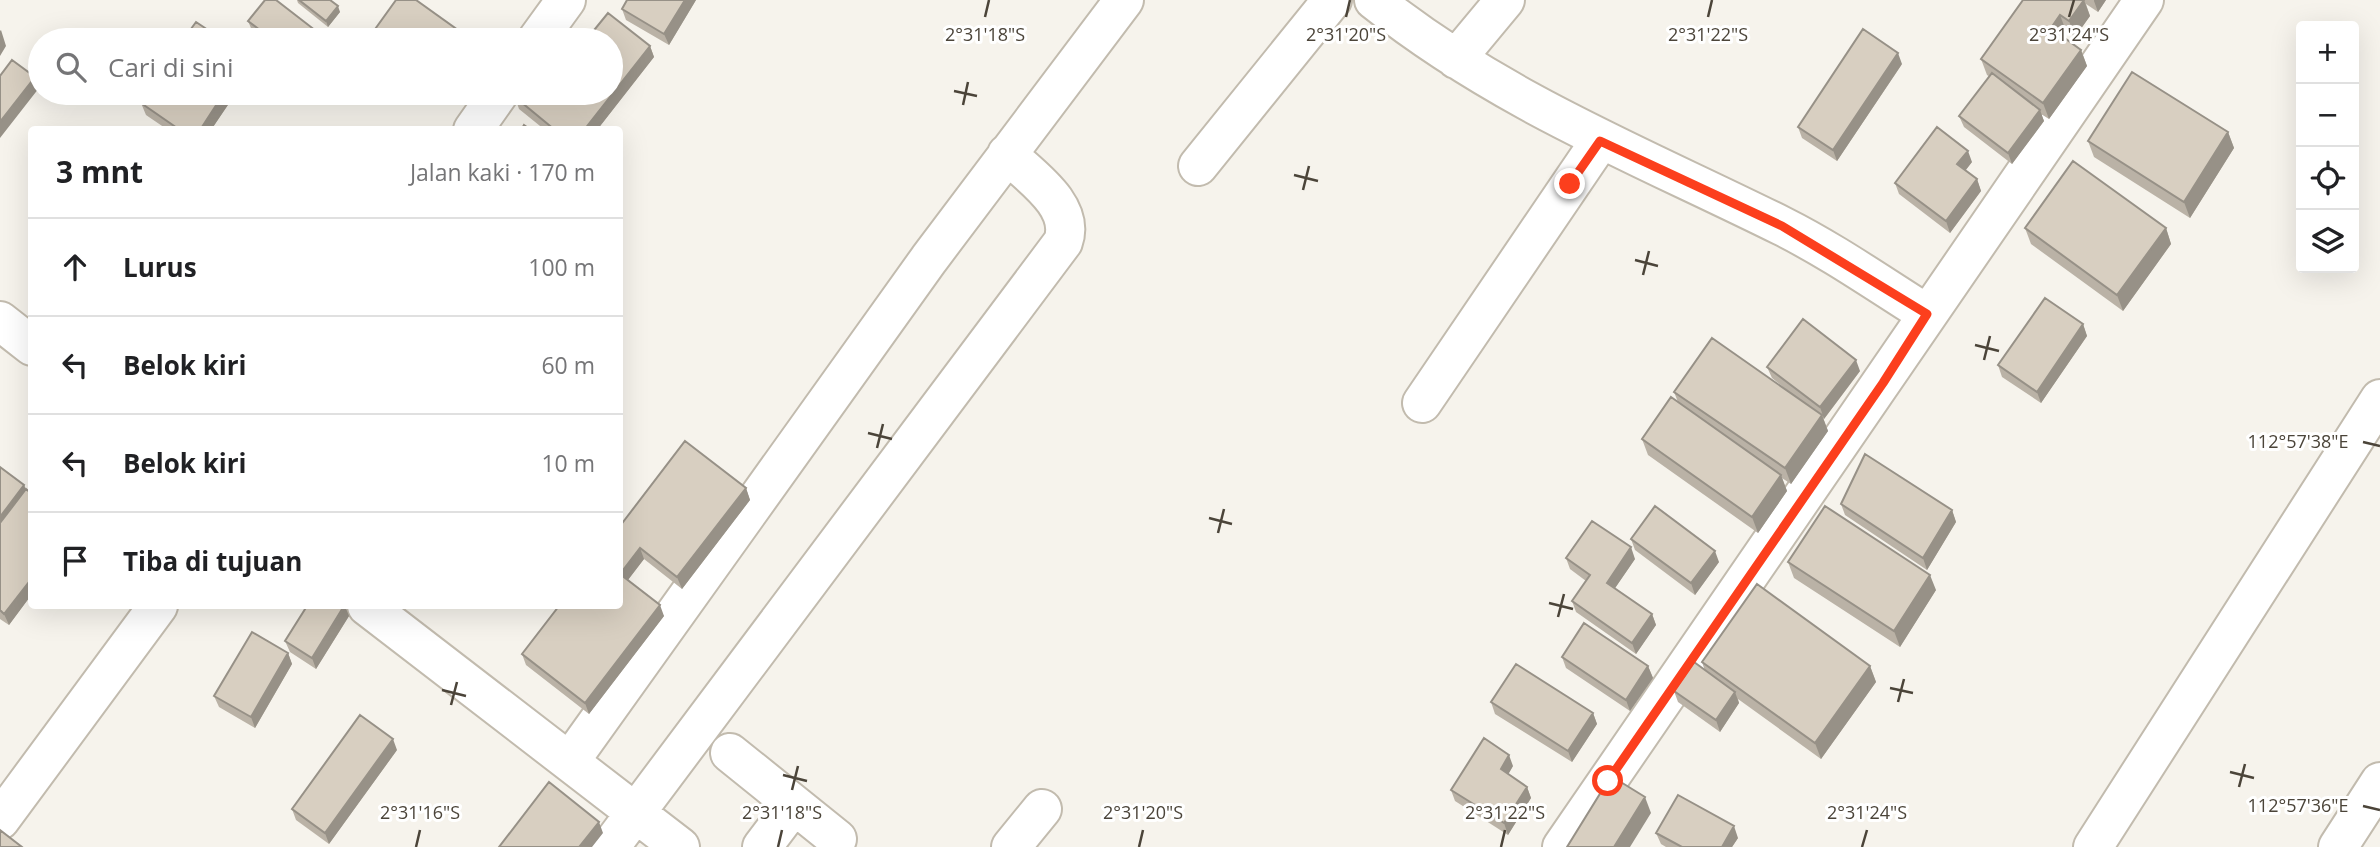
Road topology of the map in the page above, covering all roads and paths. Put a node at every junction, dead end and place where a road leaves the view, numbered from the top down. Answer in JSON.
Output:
{"nodes":[{"id":1,"x":566,"y":0,"type":"edge"},
{"id":2,"x":1124,"y":0,"type":"edge"},
{"id":3,"x":1332,"y":0,"type":"edge"},
{"id":4,"x":1374,"y":0,"type":"edge"},
{"id":5,"x":1505,"y":0,"type":"edge"},
{"id":6,"x":2144,"y":0,"type":"edge"},
{"id":7,"x":546,"y":28,"type":"edge"},
{"id":8,"x":1456,"y":59,"type":"junction"},
{"id":9,"x":490,"y":105,"type":"edge"},
{"id":10,"x":475,"y":126,"type":"edge"},
{"id":11,"x":1600,"y":141,"type":"junction"},
{"id":12,"x":1007,"y":154,"type":"junction"},
{"id":13,"x":1198,"y":166,"type":"dead end"},
{"id":14,"x":1927,"y":314,"type":"junction"},
{"id":15,"x":0,"y":321,"type":"edge"},
{"id":16,"x":28,"y":343,"type":"edge"},
{"id":17,"x":2380,"y":399,"type":"edge"},
{"id":18,"x":1422,"y":403,"type":"dead end"},
{"id":19,"x":156,"y":609,"type":"edge"},
{"id":20,"x":371,"y":609,"type":"edge"},
{"id":21,"x":730,"y":753,"type":"dead end"},
{"id":22,"x":569,"y":761,"type":"junction"},
{"id":23,"x":2380,"y":782,"type":"edge"},
{"id":24,"x":793,"y":806,"type":"junction"},
{"id":25,"x":1042,"y":809,"type":"dead end"},
{"id":26,"x":635,"y":811,"type":"junction"},
{"id":27,"x":0,"y":820,"type":"edge"},
{"id":28,"x":837,"y":839,"type":"dead end"},
{"id":29,"x":610,"y":847,"type":"edge"},
{"id":30,"x":680,"y":847,"type":"edge"},
{"id":31,"x":762,"y":847,"type":"edge"},
{"id":32,"x":1011,"y":847,"type":"edge"},
{"id":33,"x":1562,"y":847,"type":"edge"},
{"id":34,"x":2093,"y":847,"type":"edge"},
{"id":35,"x":2338,"y":847,"type":"edge"}],
"edges":[{"from":1,"to":7,"type":"street"},
{"from":2,"to":12,"type":"street"},
{"from":3,"to":13,"type":"street"},
{"from":4,"to":8,"type":"street"},
{"from":5,"to":8,"type":"street"},
{"from":6,"to":14,"type":"street"},
{"from":8,"to":11,"type":"street"},
{"from":9,"to":10,"type":"street"},
{"from":11,"to":14,"type":"street"},
{"from":11,"to":18,"type":"street"},
{"from":12,"to":22,"type":"street"},
{"from":12,"to":26,"type":"street"},
{"from":14,"to":33,"type":"street"},
{"from":15,"to":16,"type":"street"},
{"from":17,"to":34,"type":"street"},
{"from":19,"to":27,"type":"street"},
{"from":20,"to":22,"type":"street"},
{"from":21,"to":24,"type":"street"},
{"from":22,"to":26,"type":"street"},
{"from":23,"to":35,"type":"street"},
{"from":24,"to":28,"type":"street"},
{"from":24,"to":31,"type":"street"},
{"from":25,"to":32,"type":"street"},
{"from":26,"to":29,"type":"street"},
{"from":26,"to":30,"type":"street"}]}
